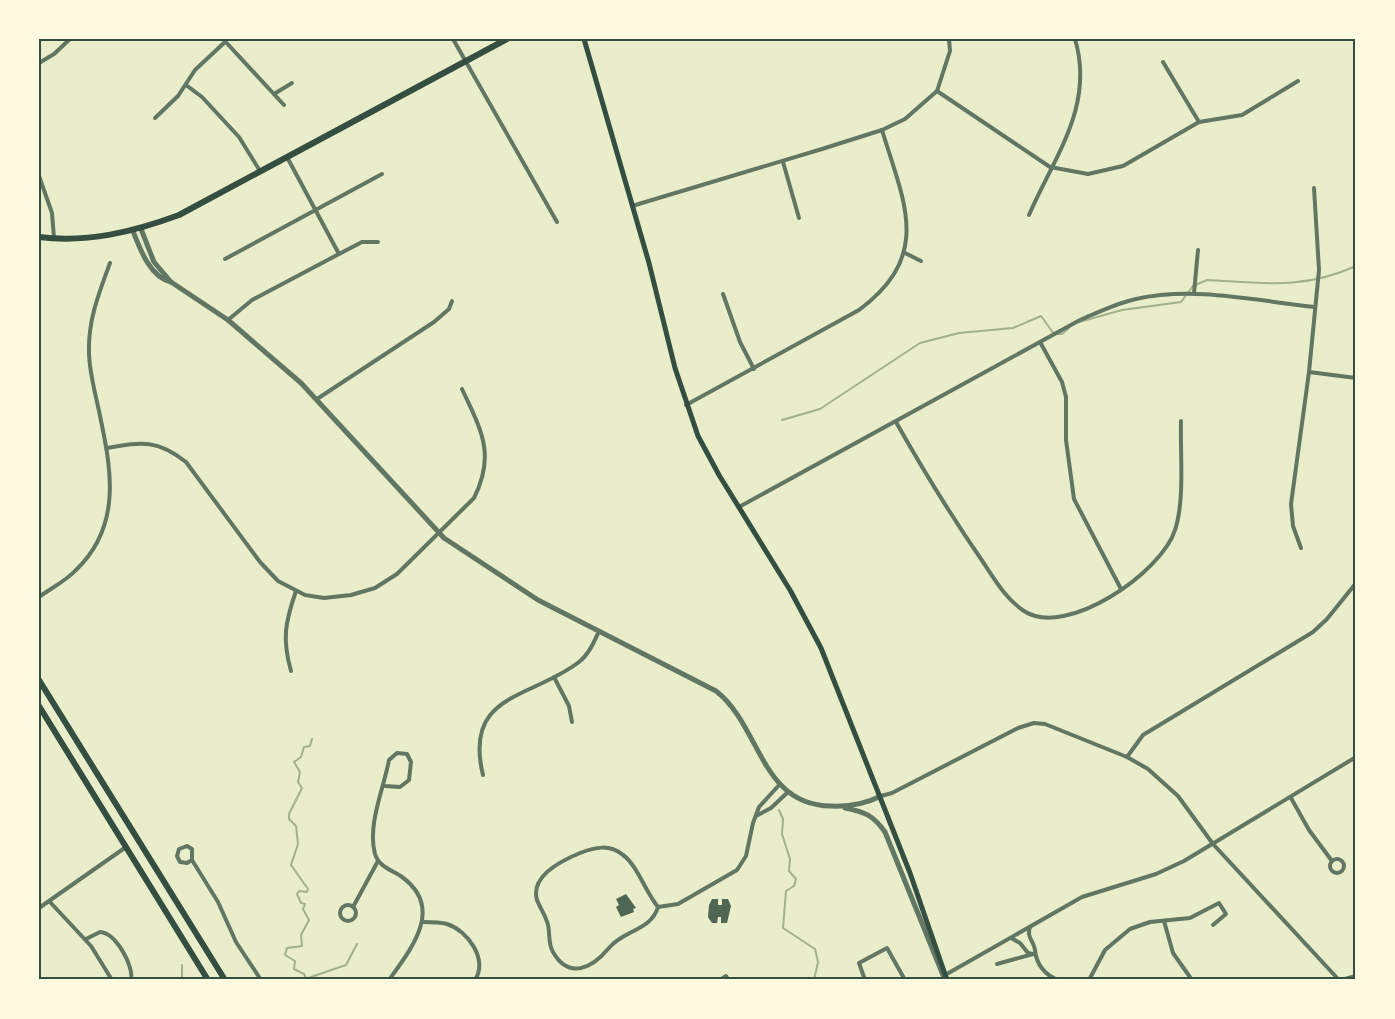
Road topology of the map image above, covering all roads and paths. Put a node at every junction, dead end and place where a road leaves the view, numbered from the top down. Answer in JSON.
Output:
{"nodes":[{"id":1,"x":70,"y":39,"type":"edge"},
{"id":2,"x":453,"y":39,"type":"edge"},
{"id":3,"x":507,"y":39,"type":"edge"},
{"id":4,"x":584,"y":39,"type":"edge"},
{"id":5,"x":948,"y":39,"type":"edge"},
{"id":6,"x":1074,"y":39,"type":"edge"},
{"id":7,"x":224,"y":40,"type":"edge"},
{"id":8,"x":466,"y":61,"type":"junction"},
{"id":9,"x":1163,"y":62,"type":"dead end"},
{"id":10,"x":39,"y":63,"type":"edge"},
{"id":11,"x":1298,"y":81,"type":"dead end"},
{"id":12,"x":292,"y":83,"type":"dead end"},
{"id":13,"x":186,"y":85,"type":"junction"},
{"id":14,"x":937,"y":92,"type":"junction"},
{"id":15,"x":274,"y":94,"type":"junction"},
{"id":16,"x":284,"y":105,"type":"dead end"},
{"id":17,"x":154,"y":118,"type":"dead end"},
{"id":18,"x":1199,"y":122,"type":"junction"},
{"id":19,"x":882,"y":130,"type":"junction"},
{"id":20,"x":287,"y":157,"type":"junction"},
{"id":21,"x":783,"y":162,"type":"junction"},
{"id":22,"x":1050,"y":167,"type":"junction"},
{"id":23,"x":260,"y":172,"type":"junction"},
{"id":24,"x":382,"y":174,"type":"dead end"},
{"id":25,"x":39,"y":176,"type":"edge"},
{"id":26,"x":1314,"y":188,"type":"dead end"},
{"id":27,"x":632,"y":206,"type":"junction"},
{"id":28,"x":315,"y":210,"type":"junction"},
{"id":29,"x":1029,"y":215,"type":"dead end"},
{"id":30,"x":799,"y":218,"type":"dead end"},
{"id":31,"x":557,"y":222,"type":"dead end"},
{"id":32,"x":141,"y":230,"type":"junction"},
{"id":33,"x":133,"y":231,"type":"junction"},
{"id":34,"x":39,"y":237,"type":"edge"},
{"id":35,"x":54,"y":239,"type":"junction"},
{"id":36,"x":378,"y":242,"type":"dead end"},
{"id":37,"x":1198,"y":250,"type":"dead end"},
{"id":38,"x":905,"y":253,"type":"junction"},
{"id":39,"x":339,"y":254,"type":"junction"},
{"id":40,"x":225,"y":259,"type":"dead end"},
{"id":41,"x":921,"y":261,"type":"dead end"},
{"id":42,"x":110,"y":263,"type":"dead end"},
{"id":43,"x":171,"y":282,"type":"junction"},
{"id":44,"x":1194,"y":293,"type":"junction"},
{"id":45,"x":723,"y":294,"type":"dead end"},
{"id":46,"x":453,"y":301,"type":"dead end"},
{"id":47,"x":1315,"y":307,"type":"junction"},
{"id":48,"x":228,"y":320,"type":"junction"},
{"id":49,"x":1040,"y":342,"type":"junction"},
{"id":50,"x":754,"y":369,"type":"junction"},
{"id":51,"x":1309,"y":372,"type":"junction"},
{"id":52,"x":1356,"y":378,"type":"edge"},
{"id":53,"x":462,"y":389,"type":"dead end"},
{"id":54,"x":317,"y":399,"type":"junction"},
{"id":55,"x":686,"y":405,"type":"junction"},
{"id":56,"x":1181,"y":421,"type":"dead end"},
{"id":57,"x":896,"y":422,"type":"junction"},
{"id":58,"x":107,"y":448,"type":"junction"},
{"id":59,"x":739,"y":507,"type":"junction"},
{"id":60,"x":438,"y":534,"type":"junction"},
{"id":61,"x":1300,"y":548,"type":"dead end"},
{"id":62,"x":1356,"y":583,"type":"edge"},
{"id":63,"x":1121,"y":589,"type":"junction"},
{"id":64,"x":296,"y":591,"type":"junction"},
{"id":65,"x":39,"y":597,"type":"edge"},
{"id":66,"x":599,"y":631,"type":"junction"},
{"id":67,"x":291,"y":671,"type":"dead end"},
{"id":68,"x":554,"y":676,"type":"junction"},
{"id":69,"x":39,"y":680,"type":"edge"},
{"id":70,"x":39,"y":706,"type":"edge"},
{"id":71,"x":572,"y":722,"type":"dead end"},
{"id":72,"x":1127,"y":757,"type":"junction"},
{"id":73,"x":1356,"y":757,"type":"edge"},
{"id":74,"x":483,"y":775,"type":"dead end"},
{"id":75,"x":780,"y":784,"type":"junction"},
{"id":76,"x":384,"y":786,"type":"junction"},
{"id":77,"x":788,"y":792,"type":"junction"},
{"id":78,"x":881,"y":796,"type":"junction"},
{"id":79,"x":1291,"y":798,"type":"junction"},
{"id":80,"x":831,"y":806,"type":"junction"},
{"id":81,"x":755,"y":817,"type":"junction"},
{"id":82,"x":1213,"y":844,"type":"junction"},
{"id":83,"x":126,"y":847,"type":"junction"},
{"id":84,"x":192,"y":860,"type":"junction"},
{"id":85,"x":378,"y":861,"type":"junction"},
{"id":86,"x":1332,"y":861,"type":"dead end"},
{"id":87,"x":50,"y":902,"type":"junction"},
{"id":88,"x":353,"y":907,"type":"junction"},
{"id":89,"x":658,"y":907,"type":"junction"},
{"id":90,"x":39,"y":908,"type":"edge"},
{"id":91,"x":1164,"y":921,"type":"junction"},
{"id":92,"x":423,"y":922,"type":"junction"},
{"id":93,"x":1214,"y":925,"type":"dead end"},
{"id":94,"x":1030,"y":927,"type":"junction"},
{"id":95,"x":1011,"y":938,"type":"junction"},
{"id":96,"x":86,"y":939,"type":"junction"},
{"id":97,"x":1033,"y":954,"type":"junction"},
{"id":98,"x":997,"y":963,"type":"dead end"},
{"id":99,"x":1356,"y":976,"type":"edge"},
{"id":100,"x":946,"y":978,"type":"edge"},
{"id":101,"x":112,"y":980,"type":"edge"},
{"id":102,"x":131,"y":980,"type":"edge"},
{"id":103,"x":208,"y":980,"type":"edge"},
{"id":104,"x":225,"y":980,"type":"edge"},
{"id":105,"x":261,"y":980,"type":"edge"},
{"id":106,"x":389,"y":980,"type":"edge"},
{"id":107,"x":475,"y":980,"type":"edge"},
{"id":108,"x":720,"y":980,"type":"edge"},
{"id":109,"x":728,"y":980,"type":"edge"},
{"id":110,"x":865,"y":980,"type":"edge"},
{"id":111,"x":905,"y":980,"type":"edge"},
{"id":112,"x":1060,"y":980,"type":"edge"},
{"id":113,"x":1089,"y":980,"type":"edge"},
{"id":114,"x":1192,"y":980,"type":"edge"},
{"id":115,"x":1340,"y":980,"type":"edge"}],
"edges":[{"from":1,"to":10,"type":"street"},
{"from":2,"to":8,"type":"street"},
{"from":3,"to":8,"type":"main road"},
{"from":4,"to":27,"type":"main road"},
{"from":5,"to":14,"type":"street"},
{"from":6,"to":22,"type":"street"},
{"from":7,"to":13,"type":"street"},
{"from":7,"to":15,"type":"street"},
{"from":8,"to":20,"type":"main road"},
{"from":8,"to":31,"type":"street"},
{"from":9,"to":18,"type":"street"},
{"from":11,"to":18,"type":"street"},
{"from":12,"to":15,"type":"street"},
{"from":13,"to":17,"type":"street"},
{"from":13,"to":23,"type":"street"},
{"from":14,"to":19,"type":"street"},
{"from":14,"to":22,"type":"street"},
{"from":15,"to":16,"type":"street"},
{"from":18,"to":22,"type":"street"},
{"from":19,"to":21,"type":"street"},
{"from":19,"to":38,"type":"street"},
{"from":20,"to":23,"type":"main road"},
{"from":20,"to":28,"type":"street"},
{"from":21,"to":27,"type":"street"},
{"from":21,"to":30,"type":"street"},
{"from":22,"to":29,"type":"street"},
{"from":23,"to":32,"type":"main road"},
{"from":24,"to":28,"type":"street"},
{"from":25,"to":35,"type":"street"},
{"from":26,"to":47,"type":"street"},
{"from":27,"to":55,"type":"main road"},
{"from":28,"to":39,"type":"street"},
{"from":28,"to":40,"type":"street"},
{"from":32,"to":33,"type":"main road"},
{"from":32,"to":43,"type":"street"},
{"from":33,"to":35,"type":"main road"},
{"from":33,"to":43,"type":"street"},
{"from":34,"to":35,"type":"main road"},
{"from":36,"to":39,"type":"street"},
{"from":37,"to":44,"type":"street"},
{"from":38,"to":41,"type":"street"},
{"from":38,"to":50,"type":"street"},
{"from":39,"to":48,"type":"street"},
{"from":42,"to":58,"type":"street"},
{"from":43,"to":48,"type":"street"},
{"from":44,"to":47,"type":"street"},
{"from":44,"to":49,"type":"street"},
{"from":45,"to":50,"type":"street"},
{"from":46,"to":54,"type":"street"},
{"from":47,"to":51,"type":"street"},
{"from":48,"to":54,"type":"street"},
{"from":49,"to":57,"type":"street"},
{"from":49,"to":63,"type":"street"},
{"from":50,"to":55,"type":"street"},
{"from":51,"to":52,"type":"street"},
{"from":51,"to":61,"type":"street"},
{"from":53,"to":60,"type":"street"},
{"from":54,"to":60,"type":"street"},
{"from":55,"to":59,"type":"main road"},
{"from":56,"to":63,"type":"street"},
{"from":57,"to":59,"type":"street"},
{"from":57,"to":63,"type":"street"},
{"from":58,"to":64,"type":"street"},
{"from":58,"to":65,"type":"street"},
{"from":59,"to":78,"type":"main road"},
{"from":60,"to":64,"type":"street"},
{"from":60,"to":66,"type":"street"},
{"from":62,"to":72,"type":"street"},
{"from":64,"to":67,"type":"street"},
{"from":66,"to":68,"type":"street"},
{"from":66,"to":75,"type":"street"},
{"from":68,"to":71,"type":"street"},
{"from":68,"to":74,"type":"street"},
{"from":69,"to":104,"type":"main road"},
{"from":70,"to":83,"type":"main road"},
{"from":72,"to":78,"type":"street"},
{"from":72,"to":82,"type":"street"},
{"from":73,"to":79,"type":"street"},
{"from":75,"to":77,"type":"street"},
{"from":75,"to":81,"type":"street"},
{"from":76,"to":76,"type":"street"},
{"from":76,"to":85,"type":"street"},
{"from":77,"to":80,"type":"street"},
{"from":77,"to":81,"type":"street"},
{"from":78,"to":80,"type":"street"},
{"from":78,"to":100,"type":"main road"},
{"from":79,"to":82,"type":"street"},
{"from":79,"to":86,"type":"street"},
{"from":80,"to":100,"type":"street"},
{"from":81,"to":89,"type":"street"},
{"from":82,"to":94,"type":"street"},
{"from":82,"to":115,"type":"street"},
{"from":83,"to":87,"type":"street"},
{"from":83,"to":103,"type":"main road"},
{"from":84,"to":84,"type":"street"},
{"from":84,"to":105,"type":"street"},
{"from":85,"to":88,"type":"street"},
{"from":85,"to":92,"type":"street"},
{"from":87,"to":90,"type":"street"},
{"from":87,"to":96,"type":"street"},
{"from":88,"to":88,"type":"street"},
{"from":89,"to":89,"type":"street"},
{"from":91,"to":93,"type":"street"},
{"from":91,"to":113,"type":"street"},
{"from":91,"to":114,"type":"street"},
{"from":92,"to":106,"type":"street"},
{"from":92,"to":107,"type":"street"},
{"from":94,"to":95,"type":"street"},
{"from":94,"to":97,"type":"street"},
{"from":95,"to":97,"type":"street"},
{"from":95,"to":100,"type":"street"},
{"from":96,"to":101,"type":"street"},
{"from":96,"to":102,"type":"street"},
{"from":97,"to":98,"type":"street"},
{"from":97,"to":112,"type":"street"},
{"from":99,"to":115,"type":"street"},
{"from":108,"to":109,"type":"street"},
{"from":110,"to":111,"type":"street"}]}
